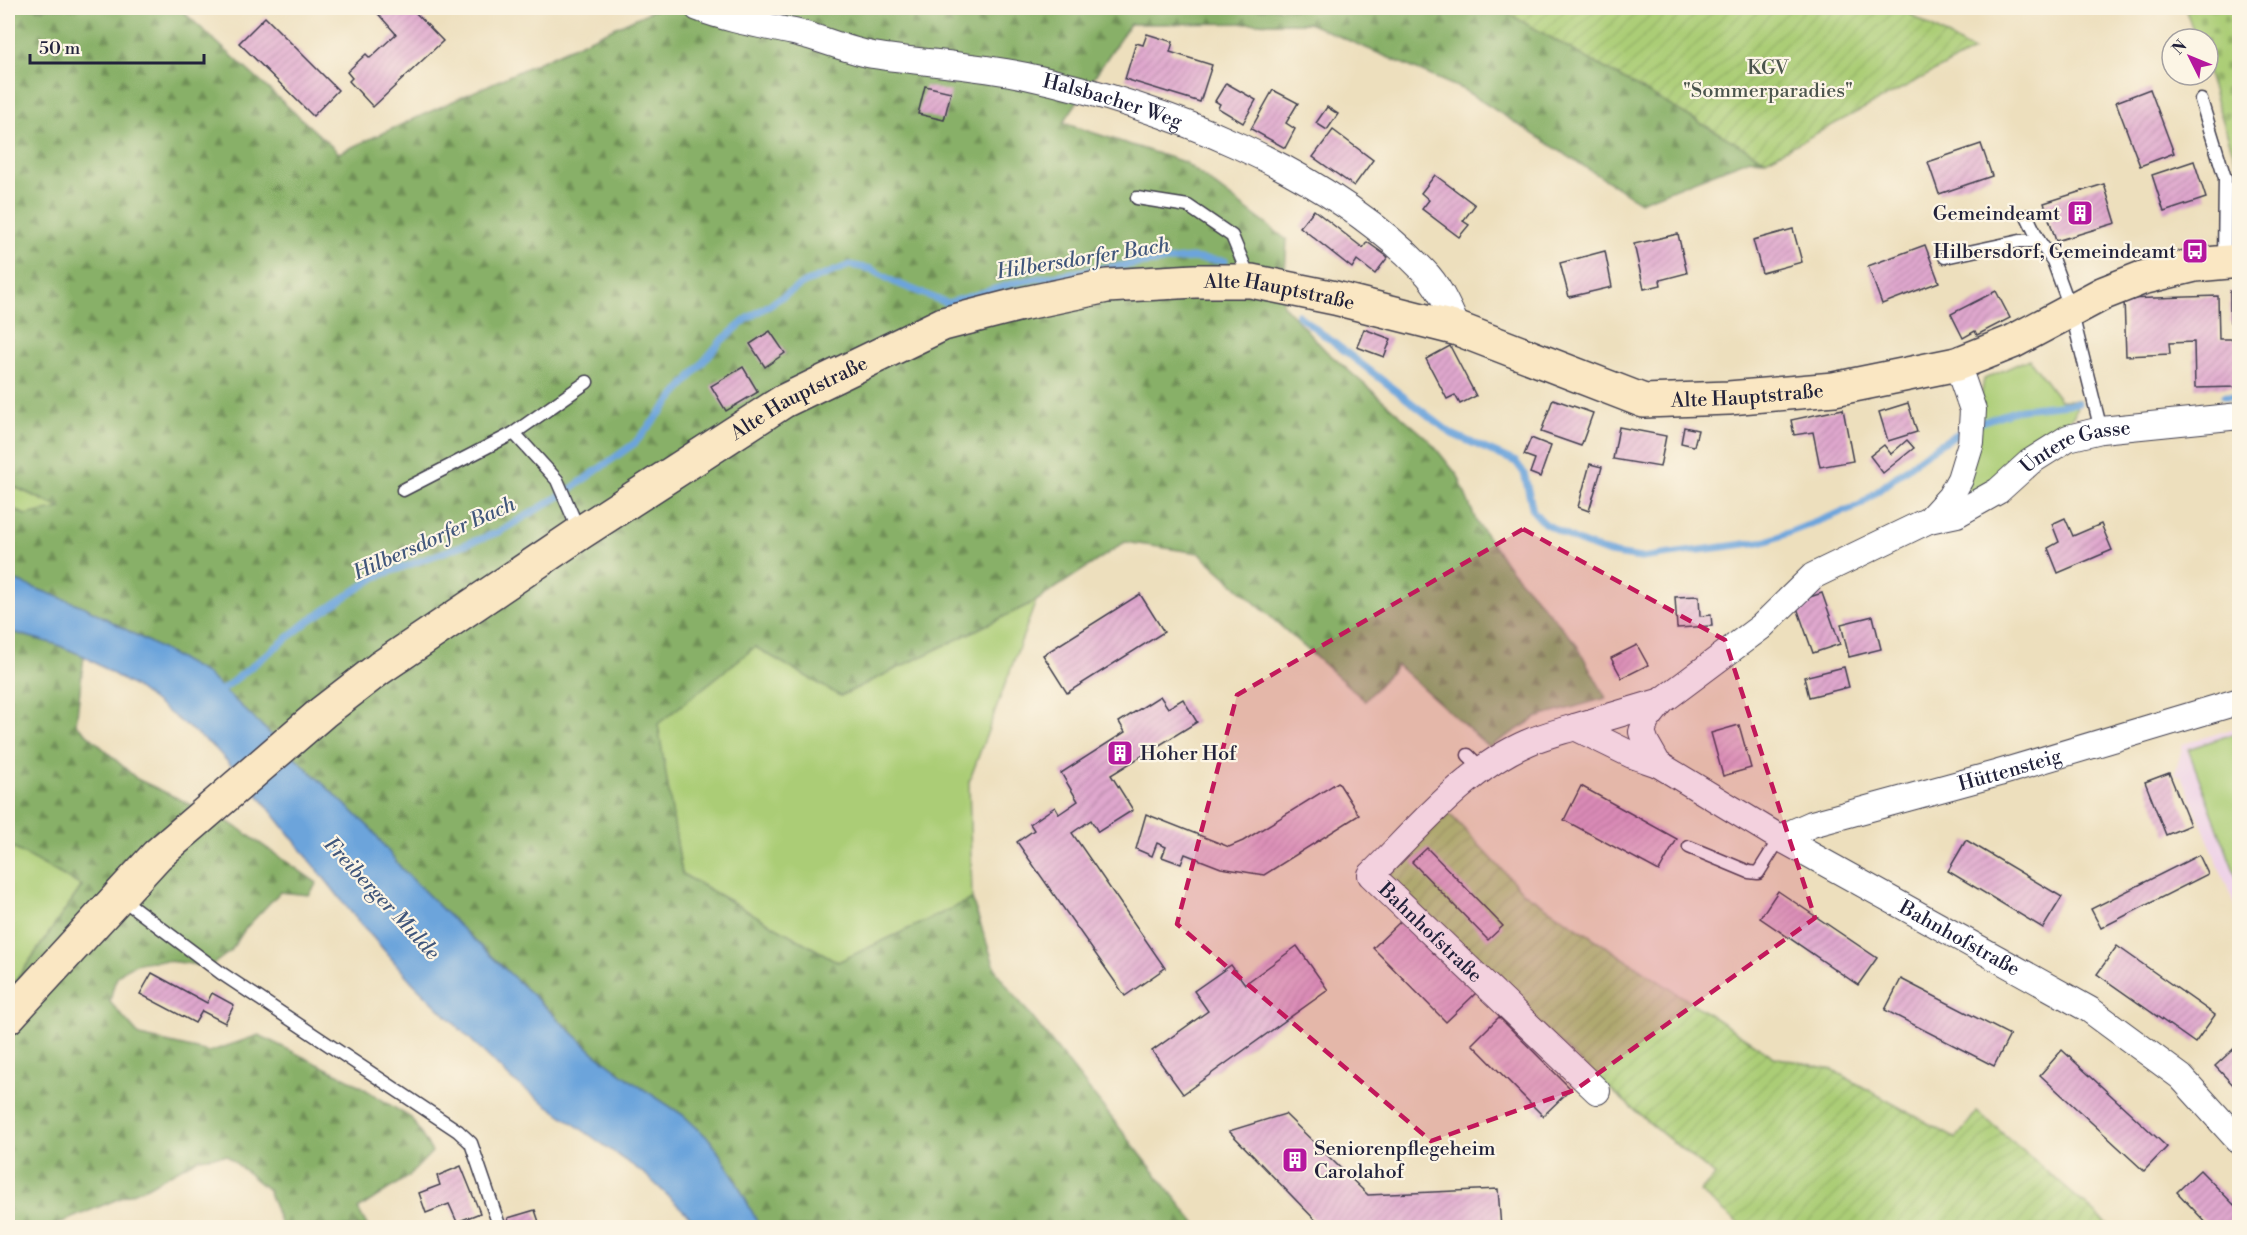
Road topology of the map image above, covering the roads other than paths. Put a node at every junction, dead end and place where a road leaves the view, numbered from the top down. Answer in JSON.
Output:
{"nodes":[{"id":1,"x":698,"y":8,"type":"edge"},
{"id":2,"x":2201,"y":99,"type":"dead end"},
{"id":3,"x":1137,"y":198,"type":"dead end"},
{"id":4,"x":2027,"y":216,"type":"dead end"},
{"id":5,"x":2039,"y":241,"type":"junction"},
{"id":6,"x":1945,"y":257,"type":"dead end"},
{"id":7,"x":2232,"y":262,"type":"edge"},
{"id":8,"x":1251,"y":281,"type":"junction"},
{"id":9,"x":2071,"y":310,"type":"junction"},
{"id":10,"x":1458,"y":329,"type":"junction"},
{"id":11,"x":1958,"y":364,"type":"junction"},
{"id":12,"x":587,"y":382,"type":"dead end"},
{"id":13,"x":2240,"y":416,"type":"edge"},
{"id":14,"x":2101,"y":430,"type":"junction"},
{"id":15,"x":514,"y":433,"type":"junction"},
{"id":16,"x":403,"y":490,"type":"dead end"},
{"id":17,"x":1929,"y":520,"type":"junction"},
{"id":18,"x":580,"y":533,"type":"junction"},
{"id":19,"x":1662,"y":701,"type":"junction"},
{"id":20,"x":2240,"y":701,"type":"edge"},
{"id":21,"x":1575,"y":727,"type":"junction"},
{"id":22,"x":1658,"y":764,"type":"junction"},
{"id":23,"x":1780,"y":838,"type":"junction"},
{"id":24,"x":1689,"y":847,"type":"dead end"},
{"id":25,"x":117,"y":896,"type":"junction"},
{"id":26,"x":8,"y":1017,"type":"edge"},
{"id":27,"x":1597,"y":1091,"type":"dead end"},
{"id":28,"x":2240,"y":1142,"type":"edge"},
{"id":29,"x":500,"y":1227,"type":"edge"}],
"edges":[{"from":1,"to":10,"type":"street","name":"Halsbacher Weg"},
{"from":2,"to":7,"type":"lane"},
{"from":3,"to":8,"type":"lane"},
{"from":4,"to":5,"type":"lane"},
{"from":5,"to":6,"type":"lane"},
{"from":5,"to":9,"type":"lane"},
{"from":7,"to":9,"type":"main road","name":"Alte Hauptstraße"},
{"from":8,"to":10,"type":"main road","name":"Alte Hauptstraße"},
{"from":8,"to":18,"type":"main road","name":"Alte Hauptstraße"},
{"from":9,"to":11,"type":"main road","name":"Alte Hauptstraße"},
{"from":9,"to":14,"type":"lane"},
{"from":10,"to":11,"type":"main road","name":"Alte Hauptstraße"},
{"from":11,"to":17,"type":"street","name":"Bahnhofstraße"},
{"from":12,"to":15,"type":"lane"},
{"from":13,"to":14,"type":"street","name":"Untere Gasse"},
{"from":14,"to":17,"type":"street","name":"Untere Gasse"},
{"from":15,"to":16,"type":"lane"},
{"from":15,"to":18,"type":"lane"},
{"from":17,"to":19,"type":"street","name":"Bahnhofstraße"},
{"from":18,"to":25,"type":"main road","name":"Alte Hauptstraße"},
{"from":19,"to":21,"type":"street","name":"Bahnhofstraße"},
{"from":19,"to":22,"type":"street","name":"Bahnhofstraße"},
{"from":20,"to":23,"type":"street","name":"Hüttensteig"},
{"from":21,"to":22,"type":"street","name":"Bahnhofstraße"},
{"from":21,"to":27,"type":"street","name":"Bahnhofstraße"},
{"from":22,"to":23,"type":"street","name":"Bahnhofstraße"},
{"from":23,"to":24,"type":"lane"},
{"from":23,"to":28,"type":"street","name":"Bahnhofstraße"},
{"from":25,"to":26,"type":"main road","name":"Alte Hauptstraße"},
{"from":25,"to":29,"type":"lane"}]}
